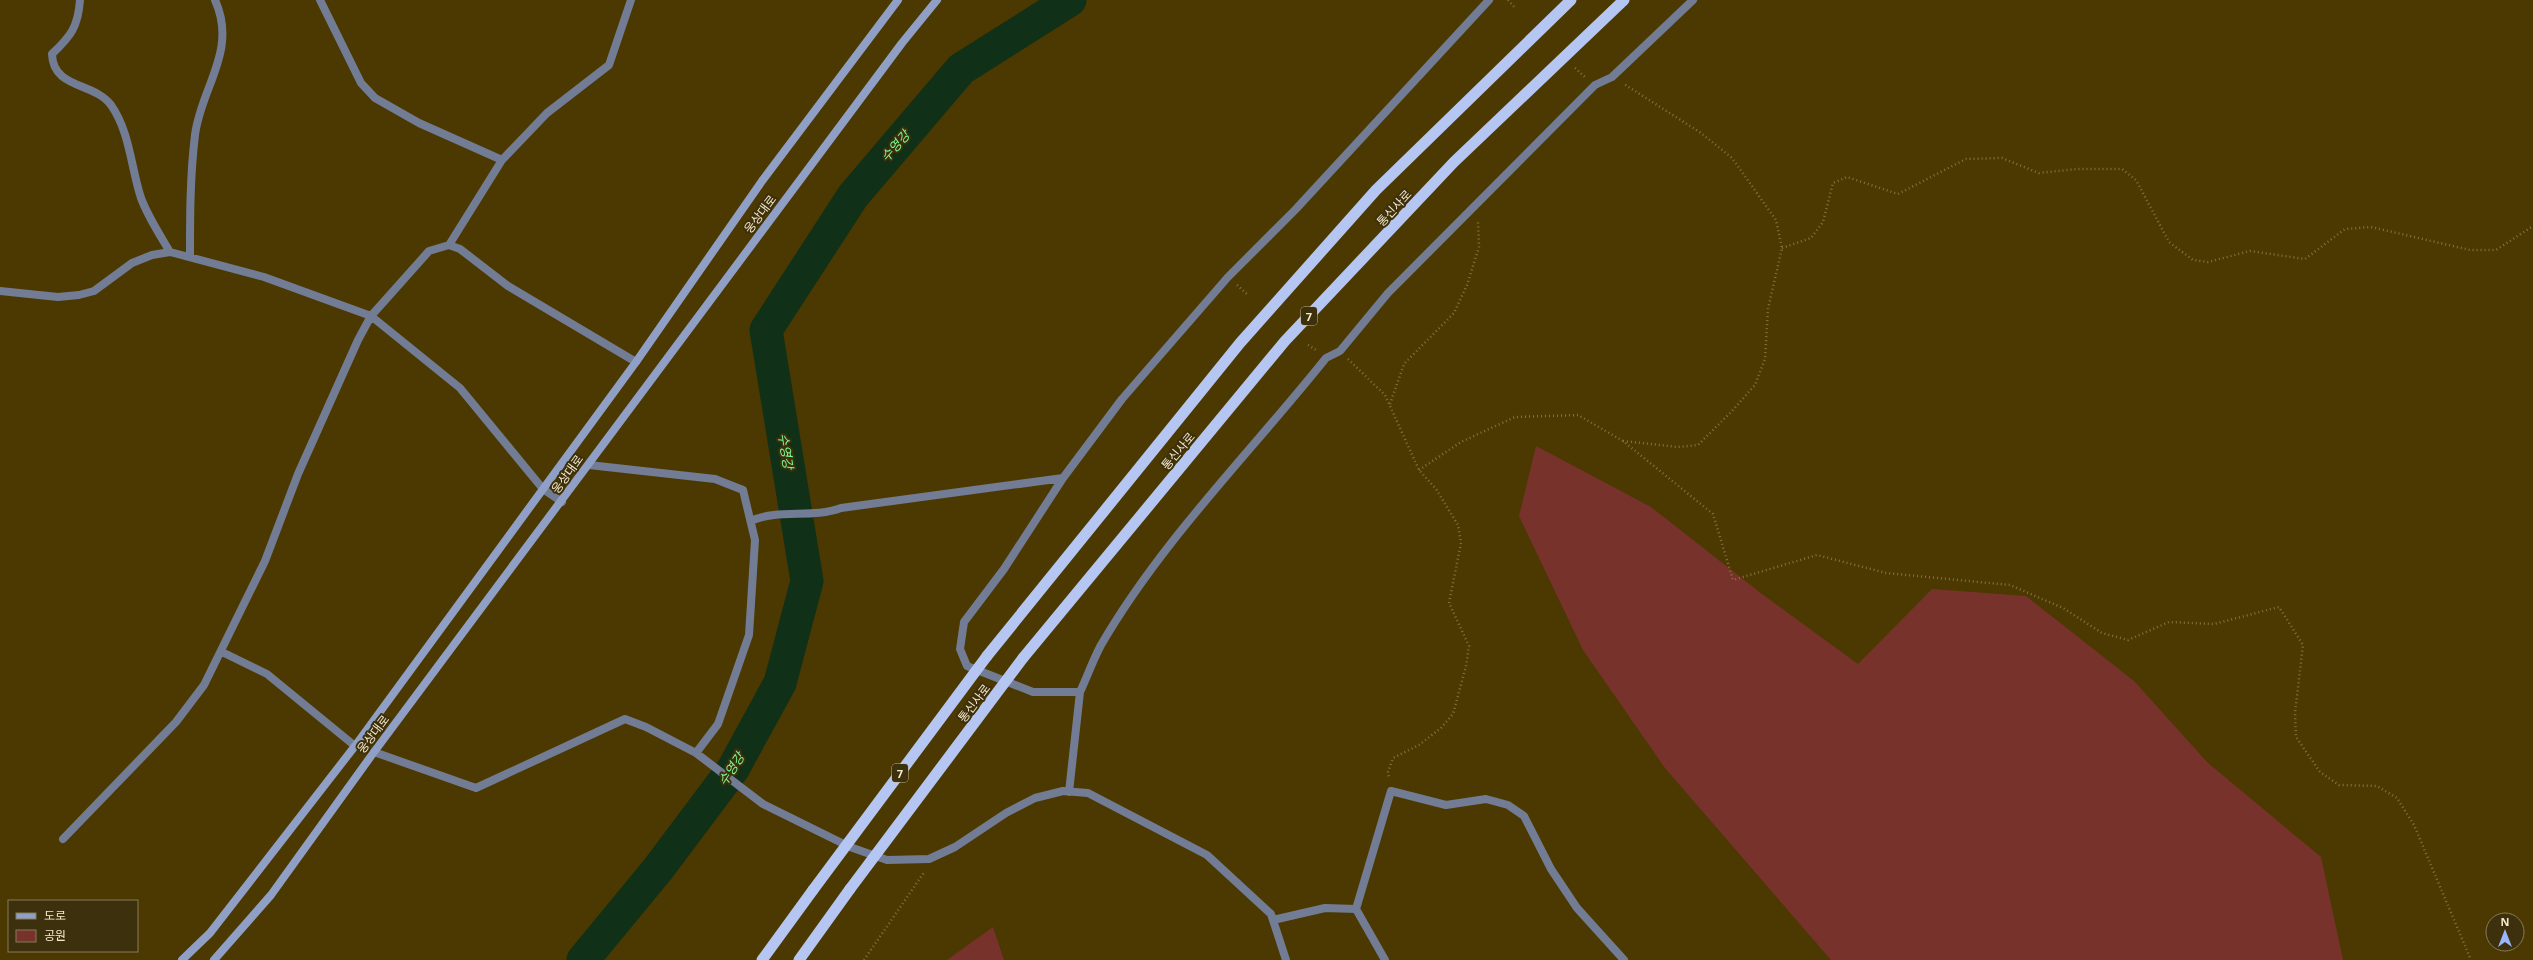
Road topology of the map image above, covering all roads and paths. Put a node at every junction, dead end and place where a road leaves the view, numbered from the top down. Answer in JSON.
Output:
{"nodes":[{"id":1,"x":80,"y":0,"type":"edge"},
{"id":2,"x":215,"y":0,"type":"edge"},
{"id":3,"x":320,"y":0,"type":"edge"},
{"id":4,"x":631,"y":0,"type":"edge"},
{"id":5,"x":898,"y":0,"type":"edge"},
{"id":6,"x":936,"y":0,"type":"edge"},
{"id":7,"x":1489,"y":0,"type":"edge"},
{"id":8,"x":1508,"y":0,"type":"edge"},
{"id":9,"x":1571,"y":0,"type":"edge"},
{"id":10,"x":1624,"y":0,"type":"edge"},
{"id":11,"x":1693,"y":0,"type":"edge"},
{"id":12,"x":1516,"y":9,"type":"dead end"},
{"id":13,"x":1612,"y":77,"type":"junction"},
{"id":14,"x":502,"y":160,"type":"junction"},
{"id":15,"x":1472,"y":211,"type":"junction"},
{"id":16,"x":2533,"y":226,"type":"edge"},
{"id":17,"x":449,"y":245,"type":"junction"},
{"id":18,"x":1782,"y":248,"type":"junction"},
{"id":19,"x":170,"y":252,"type":"junction"},
{"id":20,"x":190,"y":257,"type":"junction"},
{"id":21,"x":0,"y":291,"type":"edge"},
{"id":22,"x":371,"y":316,"type":"junction"},
{"id":23,"x":1340,"y":351,"type":"junction"},
{"id":24,"x":636,"y":362,"type":"junction"},
{"id":25,"x":1390,"y":404,"type":"junction"},
{"id":26,"x":1623,"y":441,"type":"junction"},
{"id":27,"x":589,"y":465,"type":"junction"},
{"id":28,"x":1419,"y":470,"type":"junction"},
{"id":29,"x":1063,"y":478,"type":"junction"},
{"id":30,"x":544,"y":489,"type":"junction"},
{"id":31,"x":562,"y":502,"type":"junction"},
{"id":32,"x":751,"y":521,"type":"junction"},
{"id":33,"x":222,"y":652,"type":"junction"},
{"id":34,"x":1080,"y":692,"type":"junction"},
{"id":35,"x":355,"y":746,"type":"junction"},
{"id":36,"x":374,"y":752,"type":"junction"},
{"id":37,"x":696,"y":753,"type":"junction"},
{"id":38,"x":1391,"y":791,"type":"junction"},
{"id":39,"x":1069,"y":792,"type":"junction"},
{"id":40,"x":63,"y":839,"type":"dead end"},
{"id":41,"x":929,"y":859,"type":"junction"},
{"id":42,"x":1356,"y":909,"type":"junction"},
{"id":43,"x":1273,"y":920,"type":"junction"},
{"id":44,"x":182,"y":960,"type":"edge"},
{"id":45,"x":214,"y":960,"type":"edge"},
{"id":46,"x":762,"y":960,"type":"edge"},
{"id":47,"x":799,"y":960,"type":"edge"},
{"id":48,"x":864,"y":960,"type":"edge"},
{"id":49,"x":1286,"y":960,"type":"edge"},
{"id":50,"x":1385,"y":960,"type":"edge"},
{"id":51,"x":1624,"y":960,"type":"edge"},
{"id":52,"x":2471,"y":960,"type":"edge"}],
"edges":[{"from":1,"to":19,"type":"street"},
{"from":2,"to":20,"type":"street"},
{"from":3,"to":14,"type":"street"},
{"from":4,"to":14,"type":"street"},
{"from":5,"to":24,"type":"main road","name":"웅상대로"},
{"from":6,"to":27,"type":"main road","name":"웅상대로"},
{"from":7,"to":29,"type":"street"},
{"from":8,"to":12,"type":"path"},
{"from":9,"to":46,"type":"highway","name":"통신사로","number":"7","bridge":true},
{"from":10,"to":47,"type":"highway","name":"통신사로","number":"7","bridge":true},
{"from":11,"to":13,"type":"street"},
{"from":13,"to":15,"type":"street"},
{"from":13,"to":18,"type":"path"},
{"from":14,"to":17,"type":"street"},
{"from":15,"to":23,"type":"street"},
{"from":15,"to":25,"type":"path"},
{"from":16,"to":18,"type":"path"},
{"from":17,"to":22,"type":"street"},
{"from":17,"to":24,"type":"street"},
{"from":18,"to":26,"type":"path"},
{"from":19,"to":20,"type":"street"},
{"from":19,"to":21,"type":"street"},
{"from":20,"to":22,"type":"street"},
{"from":22,"to":30,"type":"street"},
{"from":22,"to":33,"type":"street"},
{"from":23,"to":25,"type":"path"},
{"from":23,"to":34,"type":"street"},
{"from":24,"to":30,"type":"main road","name":"웅상대로"},
{"from":25,"to":28,"type":"path"},
{"from":26,"to":28,"type":"path"},
{"from":26,"to":52,"type":"path"},
{"from":27,"to":31,"type":"main road","name":"웅상대로"},
{"from":27,"to":32,"type":"street"},
{"from":28,"to":38,"type":"path"},
{"from":29,"to":32,"type":"street"},
{"from":29,"to":34,"type":"street"},
{"from":30,"to":31,"type":"street"},
{"from":30,"to":35,"type":"main road","name":"웅상대로"},
{"from":31,"to":36,"type":"main road","name":"웅상대로"},
{"from":32,"to":37,"type":"street"},
{"from":33,"to":35,"type":"street"},
{"from":33,"to":40,"type":"street"},
{"from":34,"to":39,"type":"street"},
{"from":35,"to":44,"type":"main road","name":"웅상대로"},
{"from":36,"to":37,"type":"street"},
{"from":36,"to":45,"type":"main road","name":"웅상대로"},
{"from":37,"to":41,"type":"street"},
{"from":38,"to":42,"type":"street"},
{"from":38,"to":51,"type":"street"},
{"from":39,"to":41,"type":"street"},
{"from":39,"to":43,"type":"street"},
{"from":41,"to":48,"type":"path"},
{"from":42,"to":43,"type":"street"},
{"from":42,"to":50,"type":"street"},
{"from":43,"to":49,"type":"street"}]}
